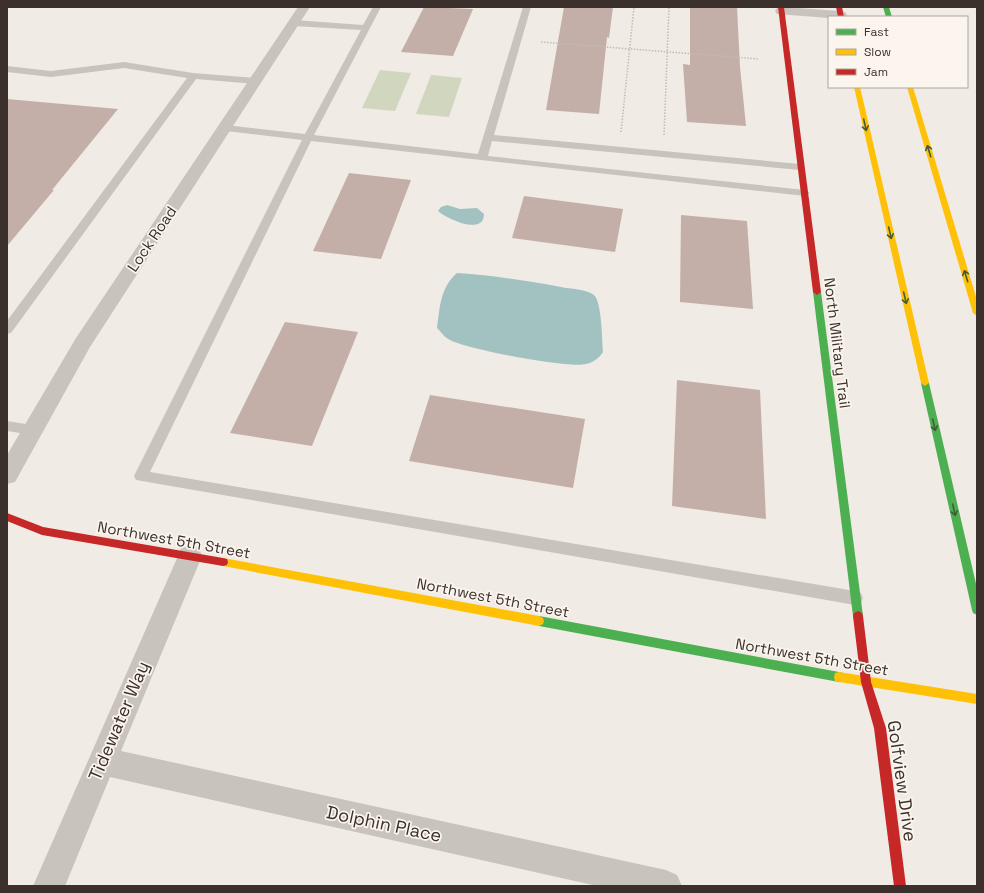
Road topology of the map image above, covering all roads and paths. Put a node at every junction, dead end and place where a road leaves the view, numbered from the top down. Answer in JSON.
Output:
{"nodes":[{"id":1,"x":304,"y":7,"type":"edge"},
{"id":2,"x":377,"y":7,"type":"edge"},
{"id":3,"x":527,"y":7,"type":"edge"},
{"id":4,"x":634,"y":7,"type":"edge"},
{"id":5,"x":670,"y":7,"type":"edge"},
{"id":6,"x":782,"y":9,"type":"edge"},
{"id":7,"x":840,"y":13,"type":"edge"},
{"id":8,"x":294,"y":23,"type":"junction"},
{"id":9,"x":366,"y":28,"type":"junction"},
{"id":10,"x":541,"y":42,"type":"dead end"},
{"id":11,"x":630,"y":49,"type":"junction"},
{"id":12,"x":667,"y":52,"type":"junction"},
{"id":13,"x":759,"y":59,"type":"dead end"},
{"id":14,"x":7,"y":69,"type":"edge"},
{"id":15,"x":193,"y":76,"type":"junction"},
{"id":16,"x":256,"y":81,"type":"junction"},
{"id":17,"x":857,"y":88,"type":"edge"},
{"id":18,"x":910,"y":88,"type":"edge"},
{"id":19,"x":226,"y":128,"type":"junction"},
{"id":20,"x":621,"y":134,"type":"dead end"},
{"id":21,"x":308,"y":137,"type":"junction"},
{"id":22,"x":488,"y":138,"type":"junction"},
{"id":23,"x":664,"y":138,"type":"dead end"},
{"id":24,"x":482,"y":158,"type":"junction"},
{"id":25,"x":800,"y":168,"type":"junction"},
{"id":26,"x":805,"y":193,"type":"junction"},
{"id":27,"x":977,"y":313,"type":"edge"},
{"id":28,"x":7,"y":330,"type":"edge"},
{"id":29,"x":7,"y":426,"type":"edge"},
{"id":30,"x":33,"y":430,"type":"junction"},
{"id":31,"x":7,"y":475,"type":"edge"},
{"id":32,"x":8,"y":515,"type":"edge"},
{"id":33,"x":190,"y":556,"type":"junction"},
{"id":34,"x":855,"y":598,"type":"junction"},
{"id":35,"x":977,"y":610,"type":"edge"},
{"id":36,"x":866,"y":682,"type":"junction"},
{"id":37,"x":977,"y":699,"type":"edge"},
{"id":38,"x":102,"y":761,"type":"junction"},
{"id":39,"x":49,"y":886,"type":"edge"},
{"id":40,"x":666,"y":886,"type":"edge"},
{"id":41,"x":900,"y":886,"type":"edge"}],
"edges":[{"from":1,"to":8,"type":"street","name":"Lock Road"},
{"from":2,"to":9,"type":"lane"},
{"from":3,"to":22,"type":"lane"},
{"from":4,"to":11,"type":"path"},
{"from":5,"to":12,"type":"path"},
{"from":6,"to":7,"type":"street"},
{"from":6,"to":25,"type":"street","name":"North Military Trail"},
{"from":8,"to":9,"type":"lane"},
{"from":8,"to":16,"type":"street","name":"Lock Road"},
{"from":9,"to":21,"type":"lane"},
{"from":10,"to":11,"type":"path"},
{"from":11,"to":12,"type":"path"},
{"from":11,"to":20,"type":"path"},
{"from":12,"to":13,"type":"path"},
{"from":12,"to":23,"type":"path"},
{"from":14,"to":15,"type":"lane"},
{"from":15,"to":16,"type":"lane"},
{"from":15,"to":28,"type":"lane"},
{"from":16,"to":19,"type":"street","name":"Lock Road"},
{"from":17,"to":35,"type":"street","one_way":true},
{"from":27,"to":18,"type":"street","one_way":true},
{"from":19,"to":21,"type":"lane"},
{"from":19,"to":30,"type":"street","name":"Lock Road"},
{"from":21,"to":24,"type":"lane"},
{"from":21,"to":34,"type":"lane"},
{"from":22,"to":24,"type":"lane"},
{"from":22,"to":25,"type":"lane"},
{"from":24,"to":26,"type":"lane"},
{"from":25,"to":26,"type":"street","name":"North Military Trail"},
{"from":26,"to":34,"type":"street","name":"North Military Trail"},
{"from":29,"to":30,"type":"lane"},
{"from":30,"to":31,"type":"street","name":"Lock Road"},
{"from":32,"to":33,"type":"street","name":"Northwest 5th Street"},
{"from":33,"to":36,"type":"street","name":"Northwest 5th Street"},
{"from":33,"to":38,"type":"street","name":"Tidewater Way"},
{"from":34,"to":36,"type":"street","name":"North Military Trail"},
{"from":36,"to":37,"type":"street","name":"Northwest 5th Street"},
{"from":36,"to":41,"type":"street","name":"Golfview Drive"},
{"from":38,"to":39,"type":"street","name":"Tidewater Way"},
{"from":38,"to":40,"type":"street","name":"Dolphin Place"}]}
